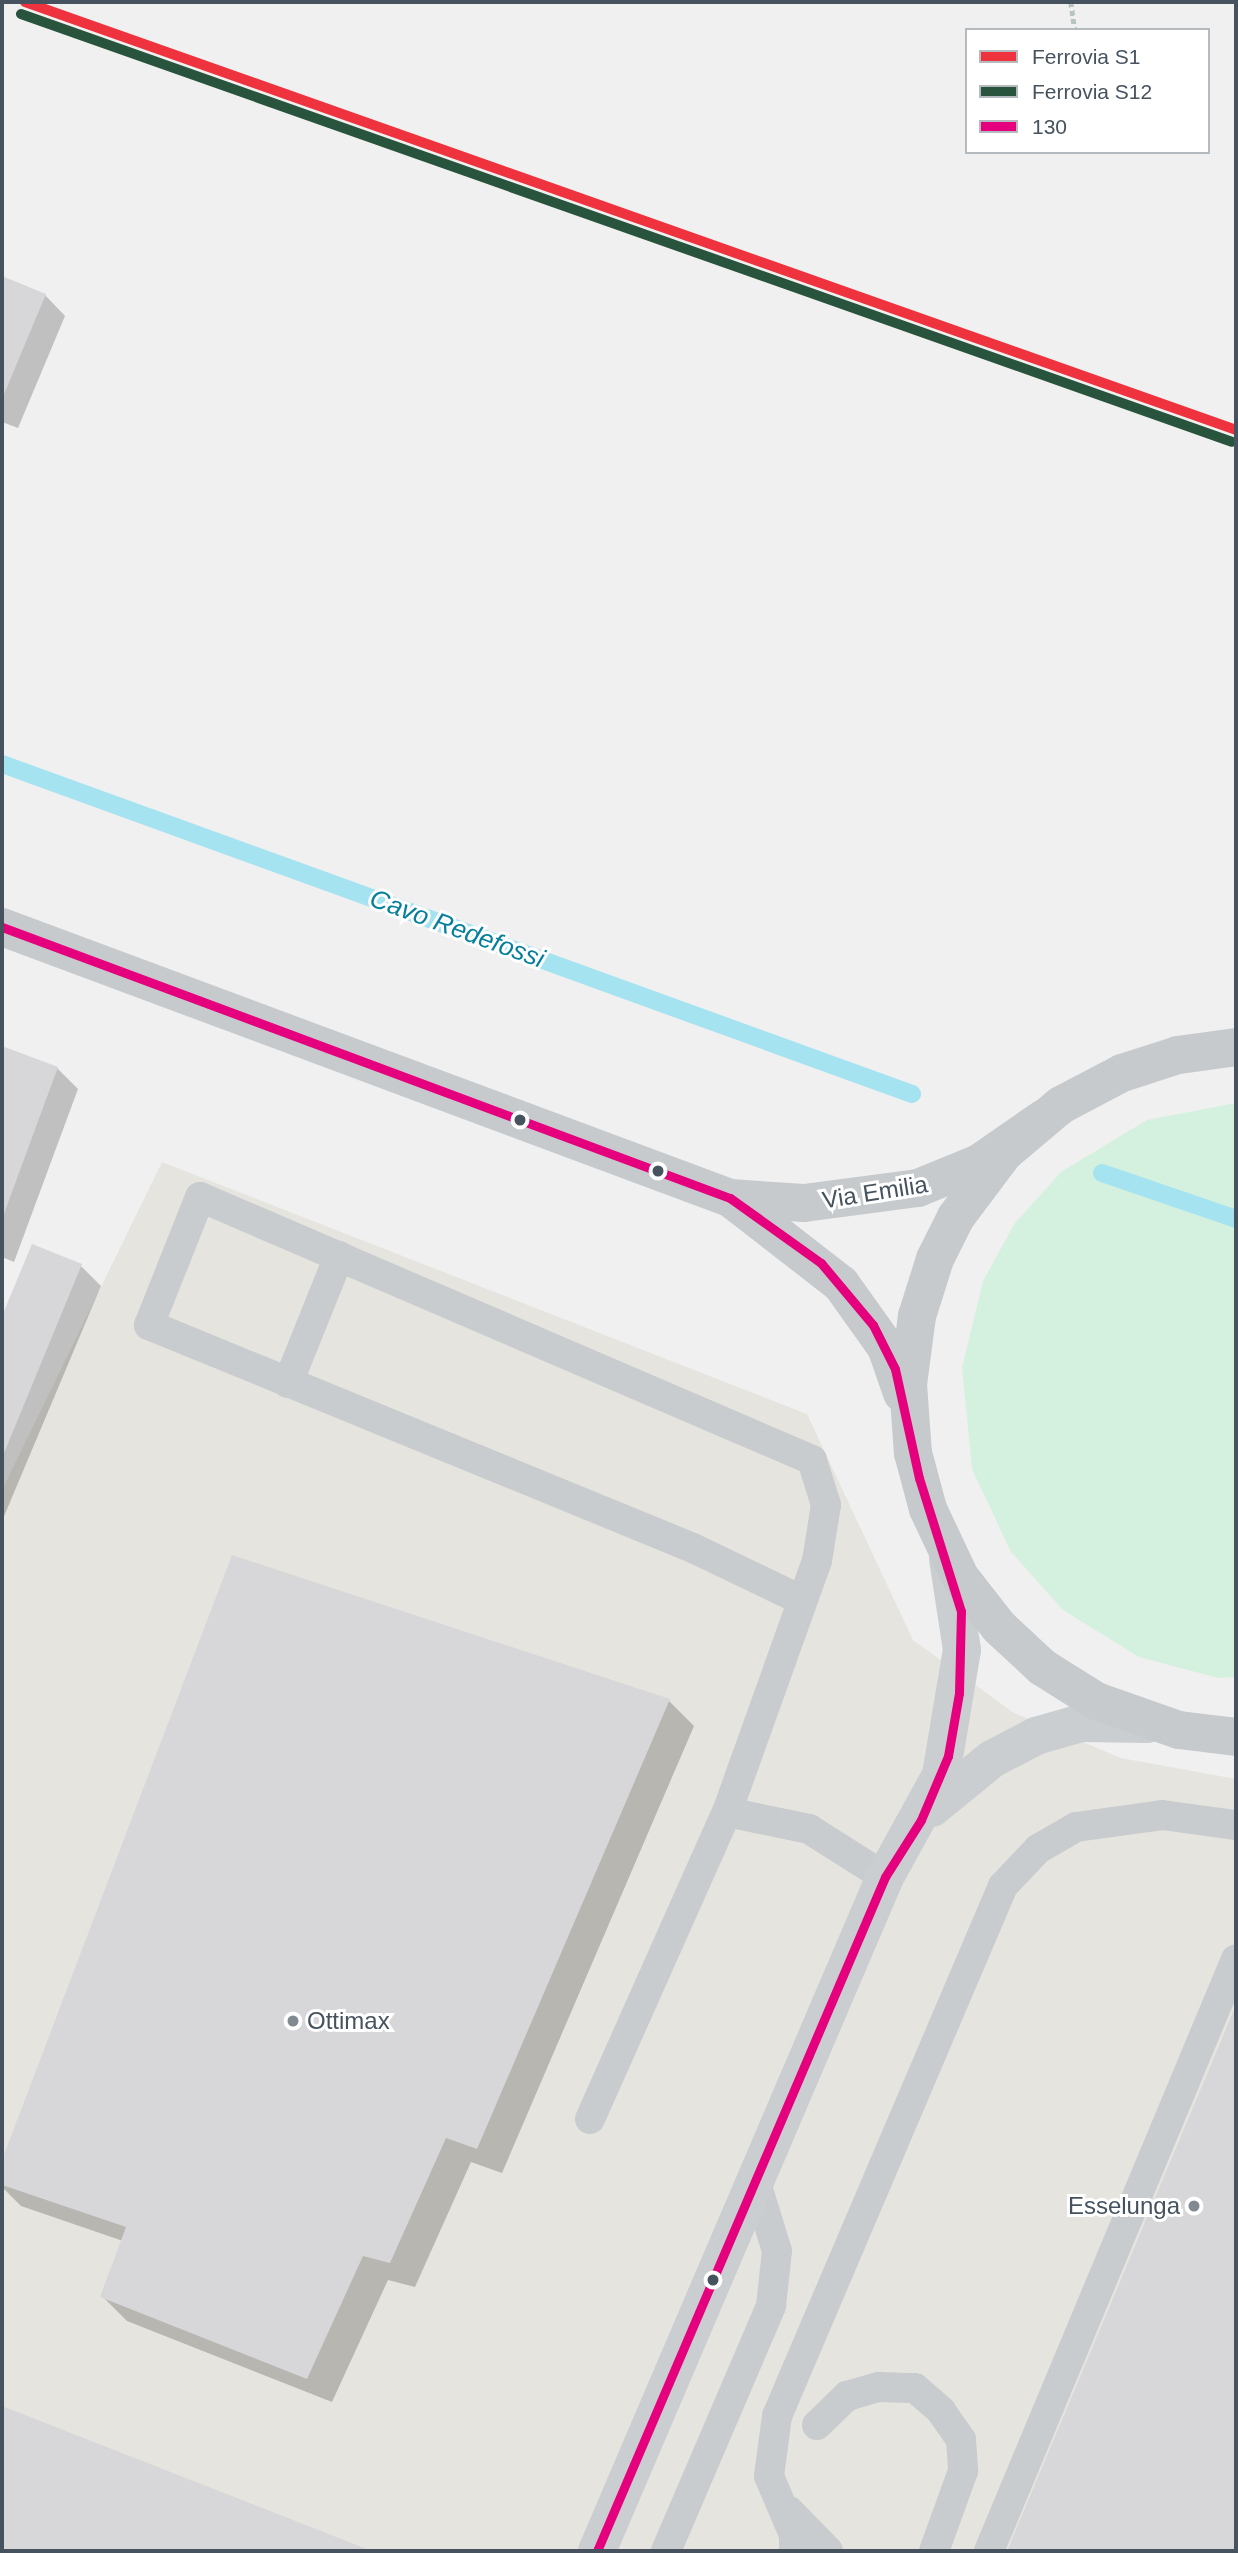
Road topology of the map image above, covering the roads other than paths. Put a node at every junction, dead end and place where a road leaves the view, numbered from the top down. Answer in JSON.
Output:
{"nodes":[{"id":1,"x":2,"y":927,"type":"edge"},
{"id":2,"x":1236,"y":1047,"type":"edge"},
{"id":3,"x":1044,"y":1118,"type":"junction"},
{"id":4,"x":730,"y":1198,"type":"junction"},
{"id":5,"x":339,"y":1256,"type":"junction"},
{"id":6,"x":288,"y":1383,"type":"junction"},
{"id":7,"x":910,"y":1432,"type":"junction"},
{"id":8,"x":944,"y":1547,"type":"junction"},
{"id":9,"x":801,"y":1600,"type":"junction"},
{"id":10,"x":1160,"y":1725,"type":"junction"},
{"id":11,"x":1236,"y":1737,"type":"edge"},
{"id":12,"x":727,"y":1812,"type":"junction"},
{"id":13,"x":921,"y":1820,"type":"junction"},
{"id":14,"x":1236,"y":1825,"type":"edge"},
{"id":15,"x":885,"y":1877,"type":"junction"},
{"id":16,"x":1236,"y":1959,"type":"edge"},
{"id":17,"x":590,"y":2119,"type":"dead end"},
{"id":18,"x":755,"y":2180,"type":"junction"},
{"id":19,"x":817,"y":2425,"type":"dead end"},
{"id":20,"x":783,"y":2505,"type":"junction"},
{"id":21,"x":933,"y":2548,"type":"edge"},
{"id":22,"x":597,"y":2551,"type":"edge"},
{"id":23,"x":666,"y":2551,"type":"edge"},
{"id":24,"x":794,"y":2551,"type":"edge"},
{"id":25,"x":828,"y":2551,"type":"edge"},
{"id":26,"x":989,"y":2551,"type":"edge"}],
"edges":[{"from":1,"to":4,"type":"main road","name":"Via Emilia"},
{"from":2,"to":3,"type":"main road"},
{"from":3,"to":4,"type":"main road","name":"Via Emilia"},
{"from":3,"to":7,"type":"main road"},
{"from":4,"to":7,"type":"main road","name":"Via Emilia"},
{"from":5,"to":6,"type":"lane"},
{"from":5,"to":6,"type":"lane"},
{"from":5,"to":9,"type":"lane"},
{"from":6,"to":9,"type":"lane"},
{"from":7,"to":8,"type":"main road"},
{"from":8,"to":10,"type":"main road"},
{"from":8,"to":13,"type":"street"},
{"from":9,"to":12,"type":"lane"},
{"from":10,"to":11,"type":"main road"},
{"from":10,"to":13,"type":"street"},
{"from":12,"to":15,"type":"lane"},
{"from":12,"to":17,"type":"lane"},
{"from":13,"to":15,"type":"street"},
{"from":14,"to":20,"type":"lane"},
{"from":15,"to":18,"type":"street"},
{"from":16,"to":26,"type":"lane"},
{"from":18,"to":22,"type":"street"},
{"from":18,"to":23,"type":"lane"},
{"from":19,"to":21,"type":"lane"},
{"from":20,"to":24,"type":"lane"},
{"from":20,"to":25,"type":"lane"}]}
